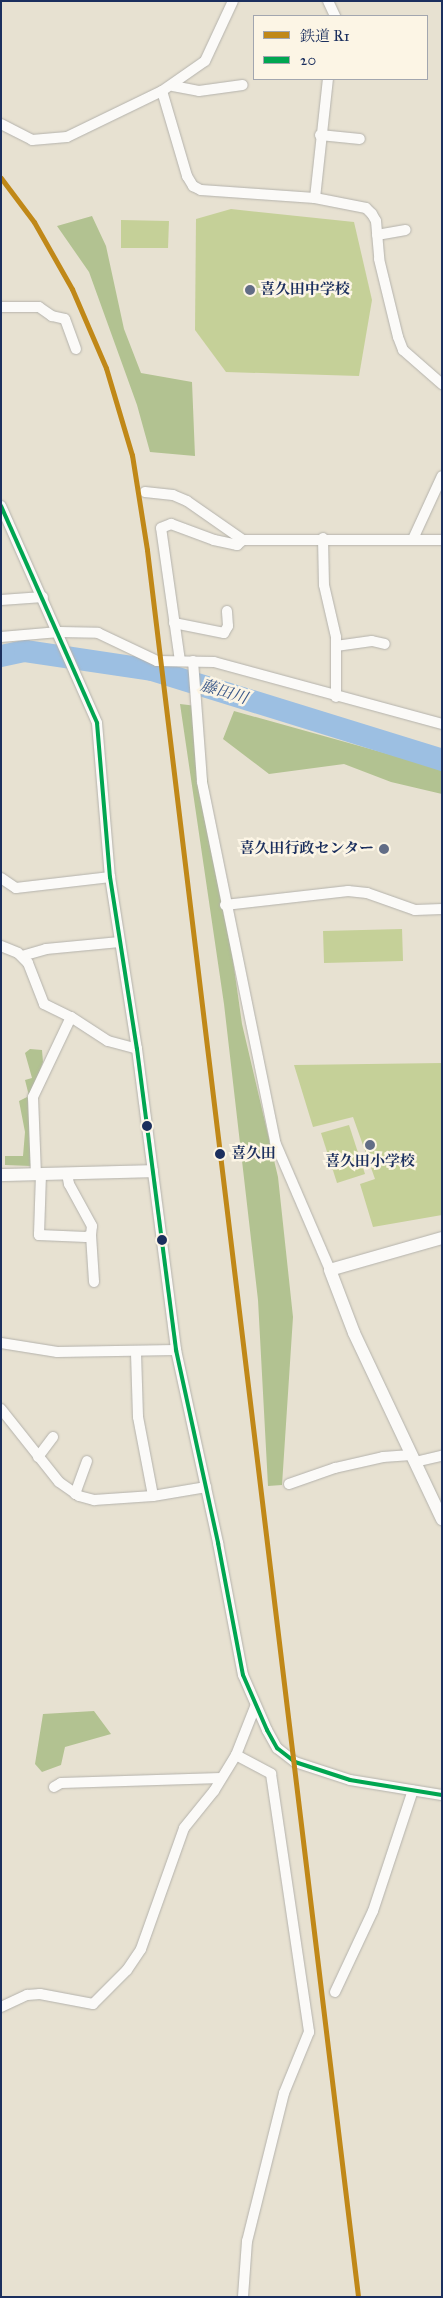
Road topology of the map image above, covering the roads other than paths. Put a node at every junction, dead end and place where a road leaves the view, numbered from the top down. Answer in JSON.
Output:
{"nodes":[{"id":1,"x":233,"y":1,"type":"edge"},
{"id":2,"x":328,"y":1,"type":"edge"},
{"id":3,"x":335,"y":15,"type":"edge"},
{"id":4,"x":328,"y":80,"type":"edge"},
{"id":5,"x":243,"y":85,"type":"dead end"},
{"id":6,"x":173,"y":86,"type":"junction"},
{"id":7,"x":162,"y":91,"type":"junction"},
{"id":8,"x":1,"y":124,"type":"edge"},
{"id":9,"x":320,"y":135,"type":"junction"},
{"id":10,"x":360,"y":139,"type":"dead end"},
{"id":11,"x":315,"y":198,"type":"junction"},
{"id":12,"x":406,"y":230,"type":"dead end"},
{"id":13,"x":377,"y":235,"type":"junction"},
{"id":14,"x":1,"y":307,"type":"edge"},
{"id":15,"x":76,"y":349,"type":"dead end"},
{"id":16,"x":442,"y":384,"type":"edge"},
{"id":17,"x":442,"y":476,"type":"edge"},
{"id":18,"x":145,"y":492,"type":"dead end"},
{"id":19,"x":1,"y":506,"type":"edge"},
{"id":20,"x":323,"y":538,"type":"junction"},
{"id":21,"x":413,"y":539,"type":"junction"},
{"id":22,"x":243,"y":540,"type":"junction"},
{"id":23,"x":442,"y":540,"type":"edge"},
{"id":24,"x":43,"y":597,"type":"junction"},
{"id":25,"x":1,"y":600,"type":"edge"},
{"id":26,"x":228,"y":611,"type":"dead end"},
{"id":27,"x":174,"y":623,"type":"junction"},
{"id":28,"x":59,"y":632,"type":"junction"},
{"id":29,"x":1,"y":637,"type":"edge"},
{"id":30,"x":385,"y":644,"type":"dead end"},
{"id":31,"x":336,"y":646,"type":"junction"},
{"id":32,"x":180,"y":661,"type":"junction"},
{"id":33,"x":193,"y":661,"type":"junction"},
{"id":34,"x":336,"y":697,"type":"junction"},
{"id":35,"x":442,"y":724,"type":"edge"},
{"id":36,"x":110,"y":876,"type":"junction"},
{"id":37,"x":1,"y":878,"type":"edge"},
{"id":38,"x":225,"y":905,"type":"junction"},
{"id":39,"x":442,"y":909,"type":"edge"},
{"id":40,"x":120,"y":942,"type":"junction"},
{"id":41,"x":1,"y":946,"type":"edge"},
{"id":42,"x":22,"y":956,"type":"junction"},
{"id":43,"x":71,"y":1017,"type":"junction"},
{"id":44,"x":137,"y":1049,"type":"junction"},
{"id":45,"x":152,"y":1171,"type":"junction"},
{"id":46,"x":1,"y":1174,"type":"edge"},
{"id":47,"x":38,"y":1174,"type":"junction"},
{"id":48,"x":67,"y":1174,"type":"junction"},
{"id":49,"x":91,"y":1235,"type":"junction"},
{"id":50,"x":442,"y":1238,"type":"edge"},
{"id":51,"x":330,"y":1270,"type":"junction"},
{"id":52,"x":94,"y":1282,"type":"dead end"},
{"id":53,"x":2,"y":1344,"type":"edge"},
{"id":54,"x":176,"y":1350,"type":"junction"},
{"id":55,"x":136,"y":1353,"type":"junction"},
{"id":56,"x":1,"y":1409,"type":"edge"},
{"id":57,"x":53,"y":1437,"type":"dead end"},
{"id":58,"x":442,"y":1456,"type":"edge"},
{"id":59,"x":38,"y":1457,"type":"junction"},
{"id":60,"x":413,"y":1459,"type":"junction"},
{"id":61,"x":87,"y":1461,"type":"dead end"},
{"id":62,"x":289,"y":1484,"type":"dead end"},
{"id":63,"x":206,"y":1487,"type":"junction"},
{"id":64,"x":75,"y":1494,"type":"junction"},
{"id":65,"x":153,"y":1496,"type":"junction"},
{"id":66,"x":442,"y":1519,"type":"edge"},
{"id":67,"x":256,"y":1708,"type":"junction"},
{"id":68,"x":236,"y":1755,"type":"junction"},
{"id":69,"x":221,"y":1778,"type":"junction"},
{"id":70,"x":54,"y":1786,"type":"dead end"},
{"id":71,"x":413,"y":1790,"type":"junction"},
{"id":72,"x":442,"y":1796,"type":"edge"},
{"id":73,"x":335,"y":1992,"type":"dead end"},
{"id":74,"x":1,"y":2007,"type":"edge"},
{"id":75,"x":243,"y":2297,"type":"edge"}],
"edges":[{"from":1,"to":6,"type":"street"},
{"from":2,"to":3,"type":"street"},
{"from":4,"to":9,"type":"street"},
{"from":5,"to":6,"type":"street"},
{"from":6,"to":7,"type":"street"},
{"from":7,"to":8,"type":"street"},
{"from":7,"to":11,"type":"street"},
{"from":9,"to":10,"type":"street"},
{"from":9,"to":11,"type":"street"},
{"from":11,"to":13,"type":"street"},
{"from":12,"to":13,"type":"street"},
{"from":13,"to":16,"type":"street"},
{"from":14,"to":15,"type":"street"},
{"from":17,"to":21,"type":"street"},
{"from":18,"to":22,"type":"street"},
{"from":19,"to":24,"type":"street"},
{"from":20,"to":21,"type":"street"},
{"from":20,"to":22,"type":"street"},
{"from":20,"to":31,"type":"street"},
{"from":21,"to":23,"type":"street"},
{"from":22,"to":27,"type":"street"},
{"from":24,"to":25,"type":"street"},
{"from":24,"to":28,"type":"street"},
{"from":26,"to":27,"type":"street"},
{"from":27,"to":32,"type":"street"},
{"from":28,"to":29,"type":"street"},
{"from":28,"to":32,"type":"street"},
{"from":28,"to":36,"type":"street"},
{"from":30,"to":31,"type":"street"},
{"from":31,"to":34,"type":"street"},
{"from":32,"to":33,"type":"street"},
{"from":33,"to":34,"type":"street"},
{"from":33,"to":38,"type":"street"},
{"from":34,"to":35,"type":"street"},
{"from":36,"to":37,"type":"street"},
{"from":36,"to":40,"type":"street"},
{"from":38,"to":39,"type":"street"},
{"from":38,"to":51,"type":"street"},
{"from":40,"to":42,"type":"street"},
{"from":40,"to":44,"type":"street"},
{"from":41,"to":42,"type":"street"},
{"from":42,"to":43,"type":"street"},
{"from":43,"to":44,"type":"street"},
{"from":43,"to":47,"type":"street"},
{"from":44,"to":45,"type":"street"},
{"from":45,"to":48,"type":"street"},
{"from":45,"to":54,"type":"street"},
{"from":46,"to":47,"type":"street"},
{"from":47,"to":48,"type":"street"},
{"from":47,"to":49,"type":"street"},
{"from":48,"to":49,"type":"street"},
{"from":49,"to":52,"type":"street"},
{"from":50,"to":51,"type":"street"},
{"from":51,"to":60,"type":"street"},
{"from":53,"to":55,"type":"street"},
{"from":54,"to":55,"type":"street"},
{"from":54,"to":63,"type":"street"},
{"from":55,"to":65,"type":"street"},
{"from":56,"to":59,"type":"street"},
{"from":57,"to":59,"type":"street"},
{"from":58,"to":60,"type":"street"},
{"from":59,"to":64,"type":"street"},
{"from":60,"to":62,"type":"street"},
{"from":60,"to":66,"type":"street"},
{"from":61,"to":64,"type":"street"},
{"from":63,"to":65,"type":"street"},
{"from":63,"to":67,"type":"street"},
{"from":64,"to":65,"type":"street"},
{"from":67,"to":68,"type":"street"},
{"from":67,"to":71,"type":"street"},
{"from":68,"to":69,"type":"street"},
{"from":68,"to":75,"type":"street"},
{"from":69,"to":70,"type":"street"},
{"from":69,"to":74,"type":"street"},
{"from":71,"to":72,"type":"street"},
{"from":71,"to":73,"type":"street"}]}
